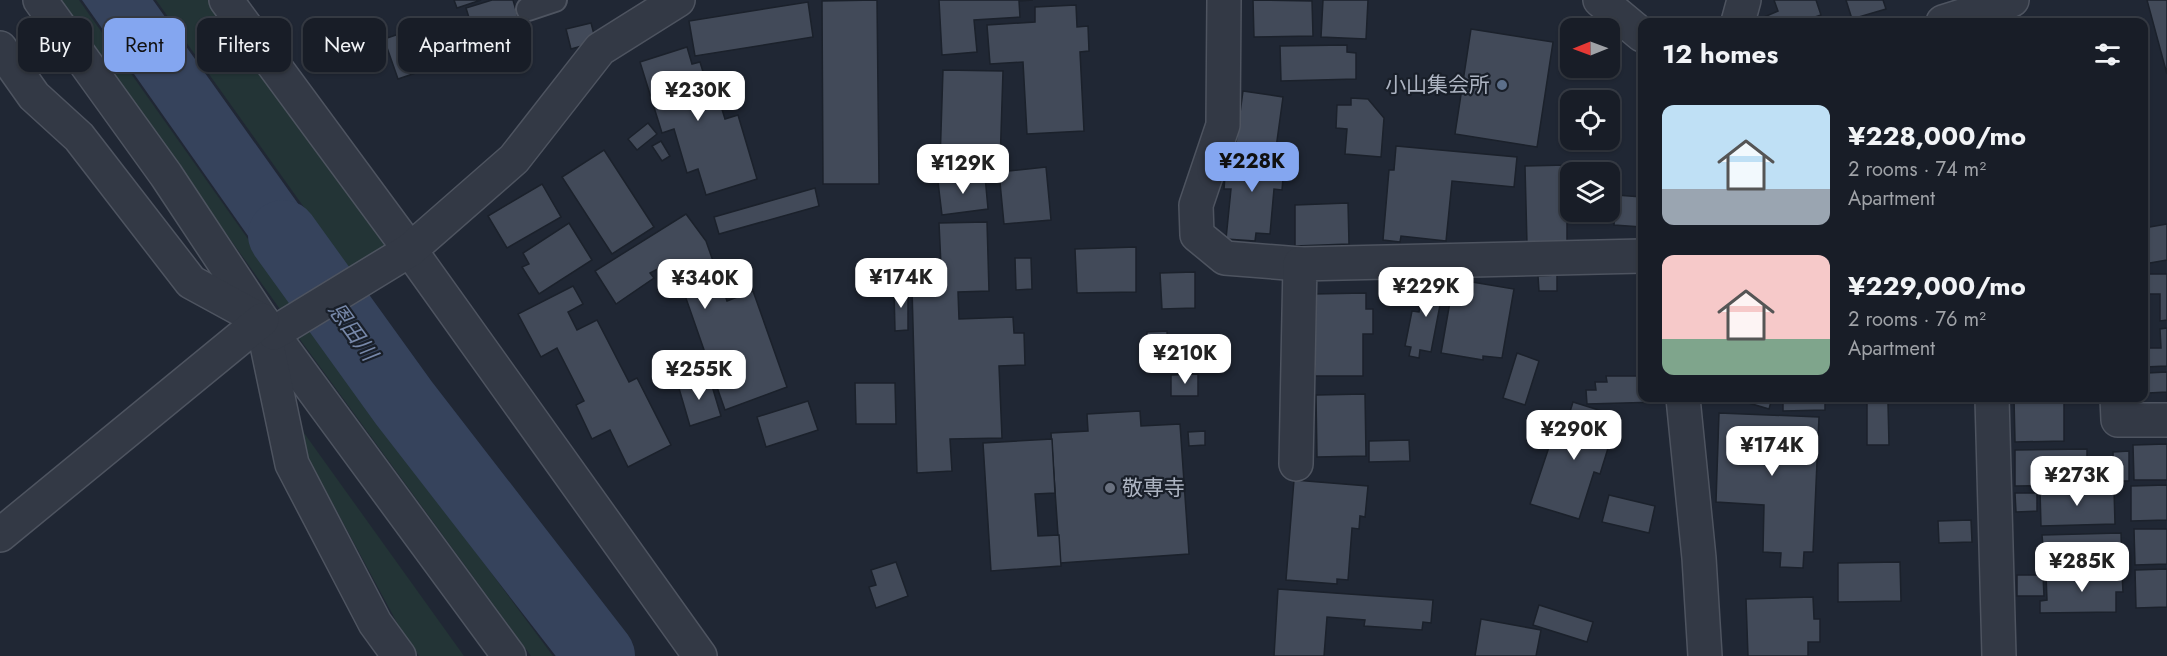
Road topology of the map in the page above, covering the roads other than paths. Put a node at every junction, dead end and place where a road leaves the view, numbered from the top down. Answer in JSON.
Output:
{"nodes":[{"id":1,"x":40,"y":0,"type":"edge"},
{"id":2,"x":226,"y":0,"type":"edge"},
{"id":3,"x":555,"y":0,"type":"edge"},
{"id":4,"x":678,"y":0,"type":"edge"},
{"id":5,"x":1224,"y":0,"type":"edge"},
{"id":6,"x":1600,"y":0,"type":"edge"},
{"id":7,"x":1744,"y":0,"type":"edge"},
{"id":8,"x":2012,"y":0,"type":"edge"},
{"id":9,"x":528,"y":9,"type":"dead end"},
{"id":10,"x":1739,"y":18,"type":"edge"},
{"id":11,"x":1956,"y":18,"type":"edge"},
{"id":12,"x":1638,"y":31,"type":"edge"},
{"id":13,"x":0,"y":48,"type":"edge"},
{"id":14,"x":410,"y":250,"type":"junction"},
{"id":15,"x":1638,"y":256,"type":"edge"},
{"id":16,"x":1300,"y":264,"type":"junction"},
{"id":17,"x":268,"y":327,"type":"junction"},
{"id":18,"x":1683,"y":402,"type":"edge"},
{"id":19,"x":1992,"y":402,"type":"edge"},
{"id":20,"x":2117,"y":402,"type":"edge"},
{"id":21,"x":2167,"y":420,"type":"edge"},
{"id":22,"x":1296,"y":464,"type":"dead end"},
{"id":23,"x":0,"y":536,"type":"edge"},
{"id":24,"x":399,"y":656,"type":"edge"},
{"id":25,"x":509,"y":656,"type":"edge"},
{"id":26,"x":700,"y":656,"type":"edge"},
{"id":27,"x":1705,"y":656,"type":"edge"},
{"id":28,"x":1999,"y":656,"type":"edge"}],
"edges":[{"from":1,"to":17,"type":"street"},
{"from":2,"to":14,"type":"street"},
{"from":3,"to":9,"type":"lane"},
{"from":4,"to":14,"type":"street"},
{"from":5,"to":16,"type":"street"},
{"from":6,"to":12,"type":"street"},
{"from":7,"to":10,"type":"street"},
{"from":8,"to":11,"type":"street"},
{"from":13,"to":17,"type":"street"},
{"from":14,"to":17,"type":"street"},
{"from":14,"to":26,"type":"street"},
{"from":15,"to":16,"type":"street"},
{"from":16,"to":22,"type":"street"},
{"from":17,"to":23,"type":"street"},
{"from":17,"to":24,"type":"street"},
{"from":17,"to":25,"type":"street"},
{"from":18,"to":27,"type":"street"},
{"from":19,"to":28,"type":"street"},
{"from":20,"to":21,"type":"street"}]}
